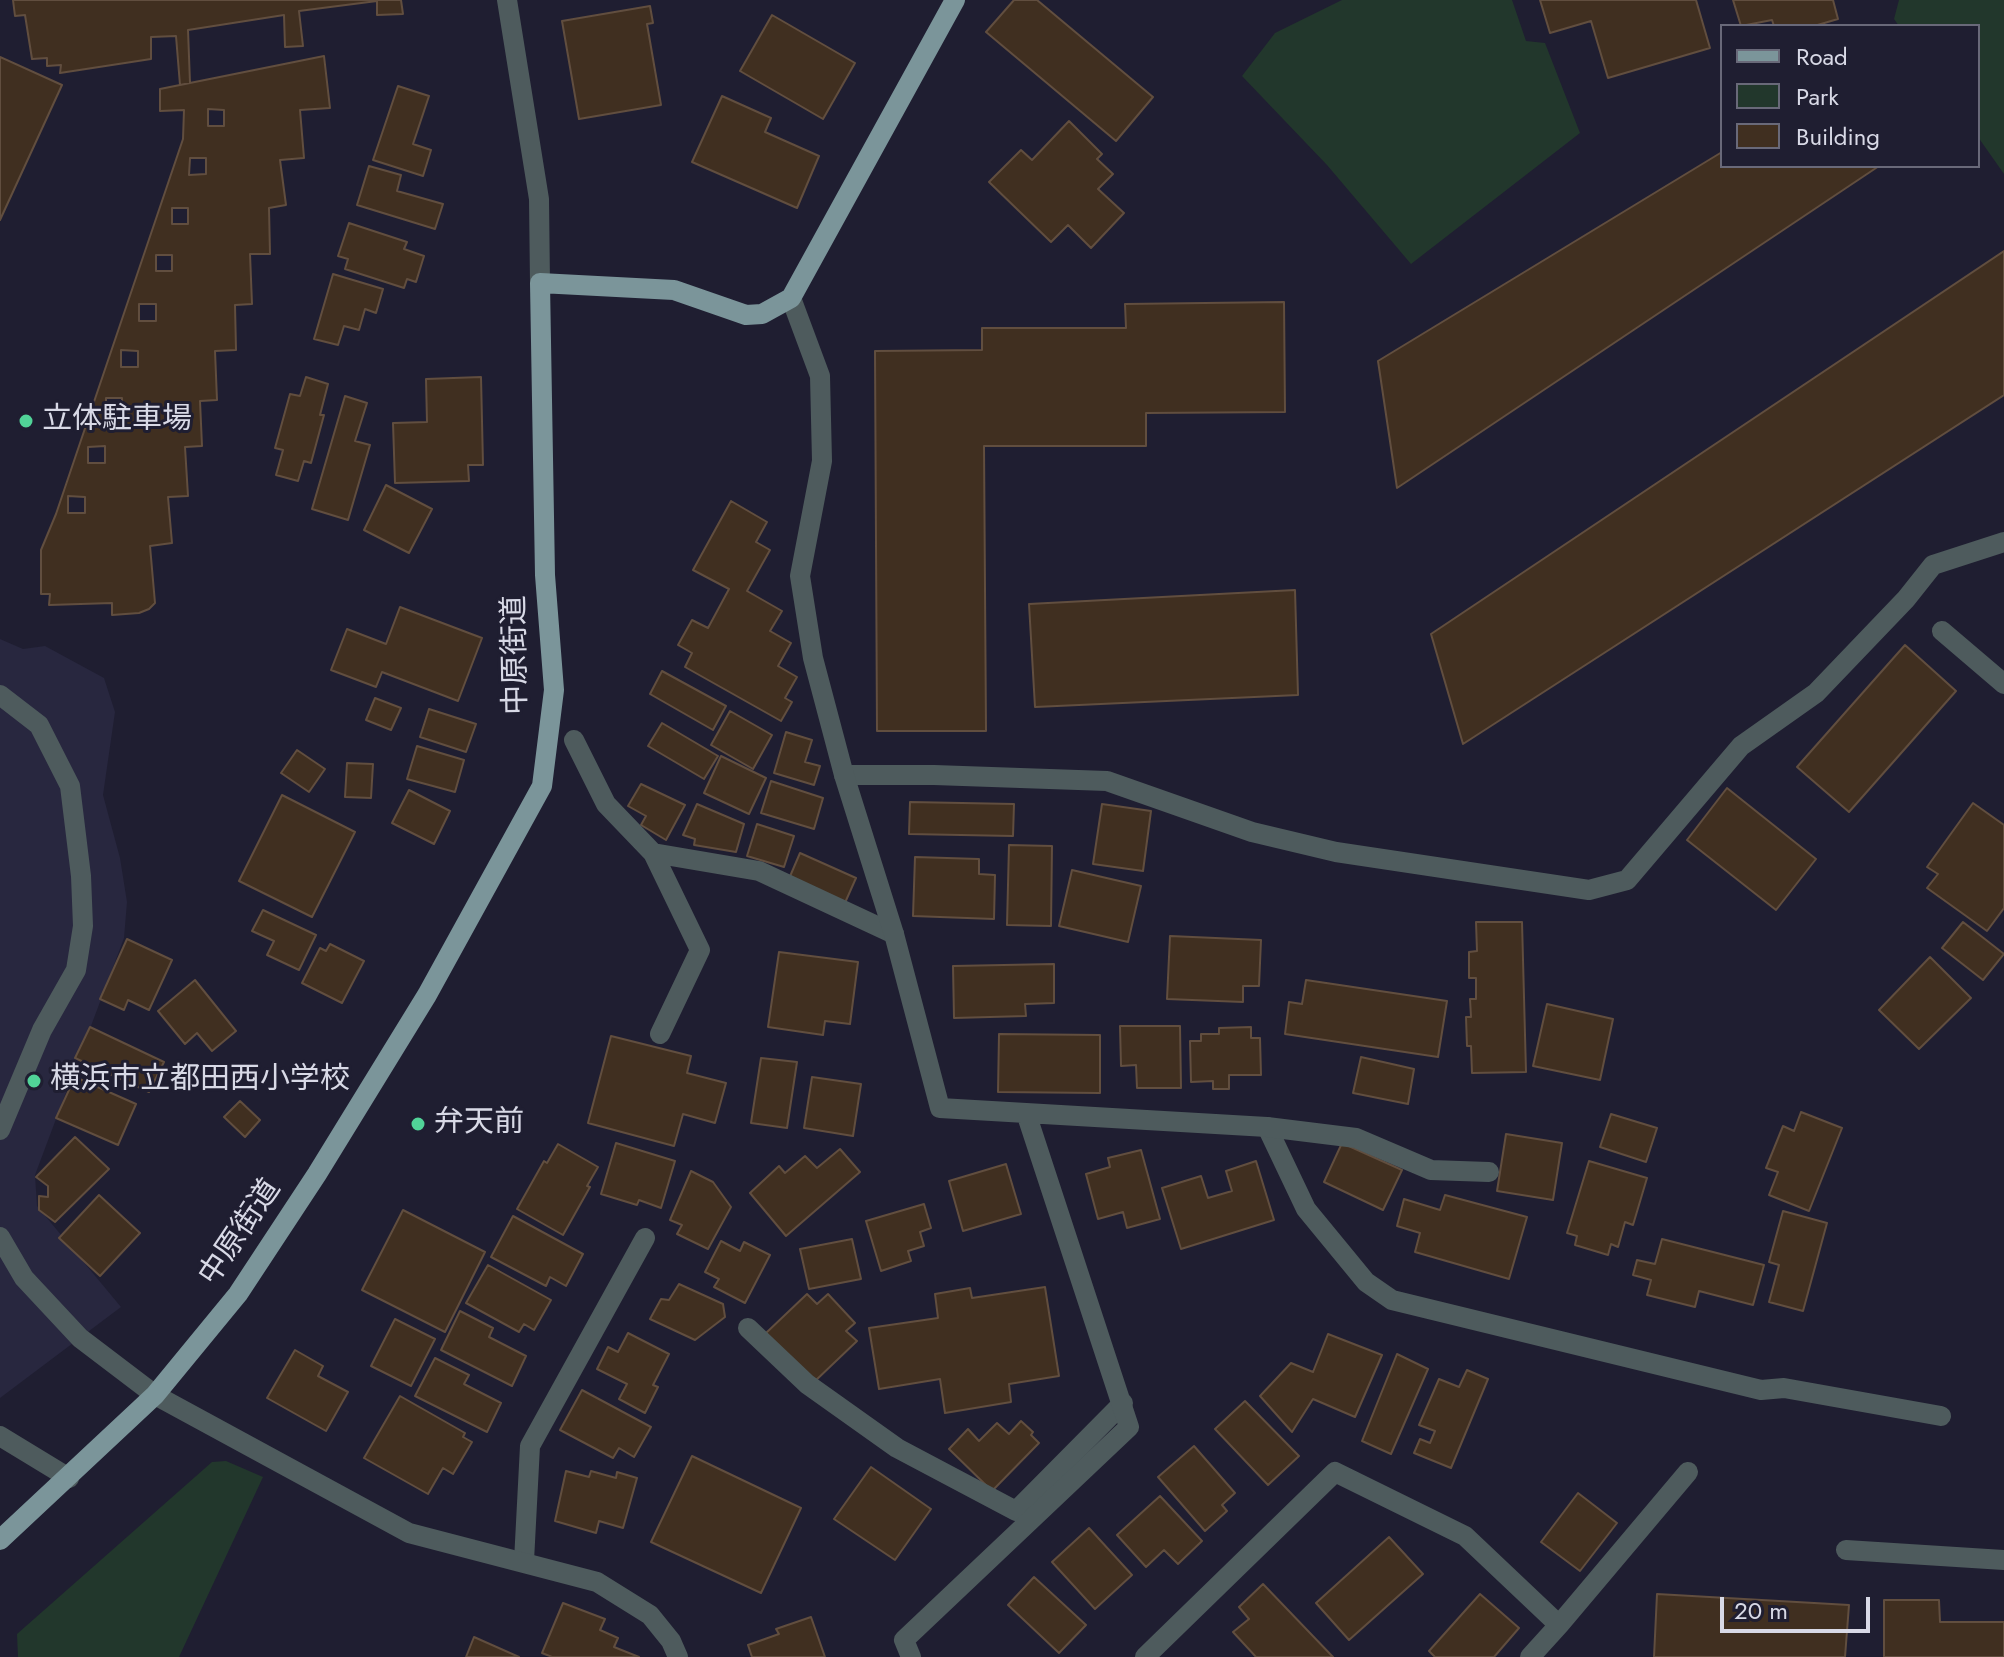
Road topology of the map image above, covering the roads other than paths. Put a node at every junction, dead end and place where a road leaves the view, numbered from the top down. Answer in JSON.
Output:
{"nodes":[{"id":1,"x":507,"y":0,"type":"edge"},
{"id":2,"x":955,"y":0,"type":"edge"},
{"id":3,"x":540,"y":283,"type":"junction"},
{"id":4,"x":791,"y":298,"type":"junction"},
{"id":5,"x":2004,"y":542,"type":"edge"},
{"id":6,"x":1942,"y":631,"type":"dead end"},
{"id":7,"x":2004,"y":684,"type":"edge"},
{"id":8,"x":0,"y":695,"type":"edge"},
{"id":9,"x":574,"y":740,"type":"dead end"},
{"id":10,"x":844,"y":775,"type":"junction"},
{"id":11,"x":653,"y":853,"type":"junction"},
{"id":12,"x":894,"y":934,"type":"junction"},
{"id":13,"x":660,"y":1034,"type":"dead end"},
{"id":14,"x":1026,"y":1113,"type":"junction"},
{"id":15,"x":1267,"y":1127,"type":"junction"},
{"id":16,"x":0,"y":1130,"type":"edge"},
{"id":17,"x":1489,"y":1172,"type":"dead end"},
{"id":18,"x":0,"y":1237,"type":"edge"},
{"id":19,"x":645,"y":1238,"type":"dead end"},
{"id":20,"x":748,"y":1328,"type":"dead end"},
{"id":21,"x":155,"y":1395,"type":"junction"},
{"id":22,"x":1123,"y":1403,"type":"junction"},
{"id":23,"x":1941,"y":1416,"type":"dead end"},
{"id":24,"x":0,"y":1436,"type":"edge"},
{"id":25,"x":1688,"y":1472,"type":"dead end"},
{"id":26,"x":69,"y":1478,"type":"junction"},
{"id":27,"x":0,"y":1540,"type":"edge"},
{"id":28,"x":1846,"y":1550,"type":"dead end"},
{"id":29,"x":2004,"y":1560,"type":"edge"},
{"id":30,"x":524,"y":1561,"type":"junction"},
{"id":31,"x":1559,"y":1625,"type":"junction"},
{"id":32,"x":672,"y":1652,"type":"edge"},
{"id":33,"x":911,"y":1657,"type":"edge"},
{"id":34,"x":1145,"y":1657,"type":"edge"},
{"id":35,"x":1530,"y":1657,"type":"edge"}],
"edges":[{"from":1,"to":3,"type":"street"},
{"from":2,"to":4,"type":"main road"},
{"from":3,"to":4,"type":"main road"},
{"from":3,"to":21,"type":"main road","name":"中原街道"},
{"from":4,"to":10,"type":"street"},
{"from":5,"to":10,"type":"street"},
{"from":6,"to":7,"type":"street"},
{"from":8,"to":16,"type":"street"},
{"from":9,"to":11,"type":"street"},
{"from":10,"to":12,"type":"street"},
{"from":11,"to":12,"type":"street"},
{"from":11,"to":13,"type":"street"},
{"from":12,"to":14,"type":"street"},
{"from":14,"to":15,"type":"street"},
{"from":14,"to":22,"type":"street"},
{"from":15,"to":17,"type":"street"},
{"from":15,"to":23,"type":"street"},
{"from":18,"to":21,"type":"street"},
{"from":19,"to":30,"type":"street"},
{"from":20,"to":22,"type":"street"},
{"from":21,"to":26,"type":"main road","name":"中原街道"},
{"from":21,"to":30,"type":"street"},
{"from":22,"to":33,"type":"street"},
{"from":24,"to":26,"type":"street"},
{"from":25,"to":31,"type":"street"},
{"from":26,"to":27,"type":"main road","name":"中原街道"},
{"from":28,"to":29,"type":"street"},
{"from":30,"to":32,"type":"street"},
{"from":31,"to":34,"type":"street"},
{"from":31,"to":35,"type":"street"}]}
